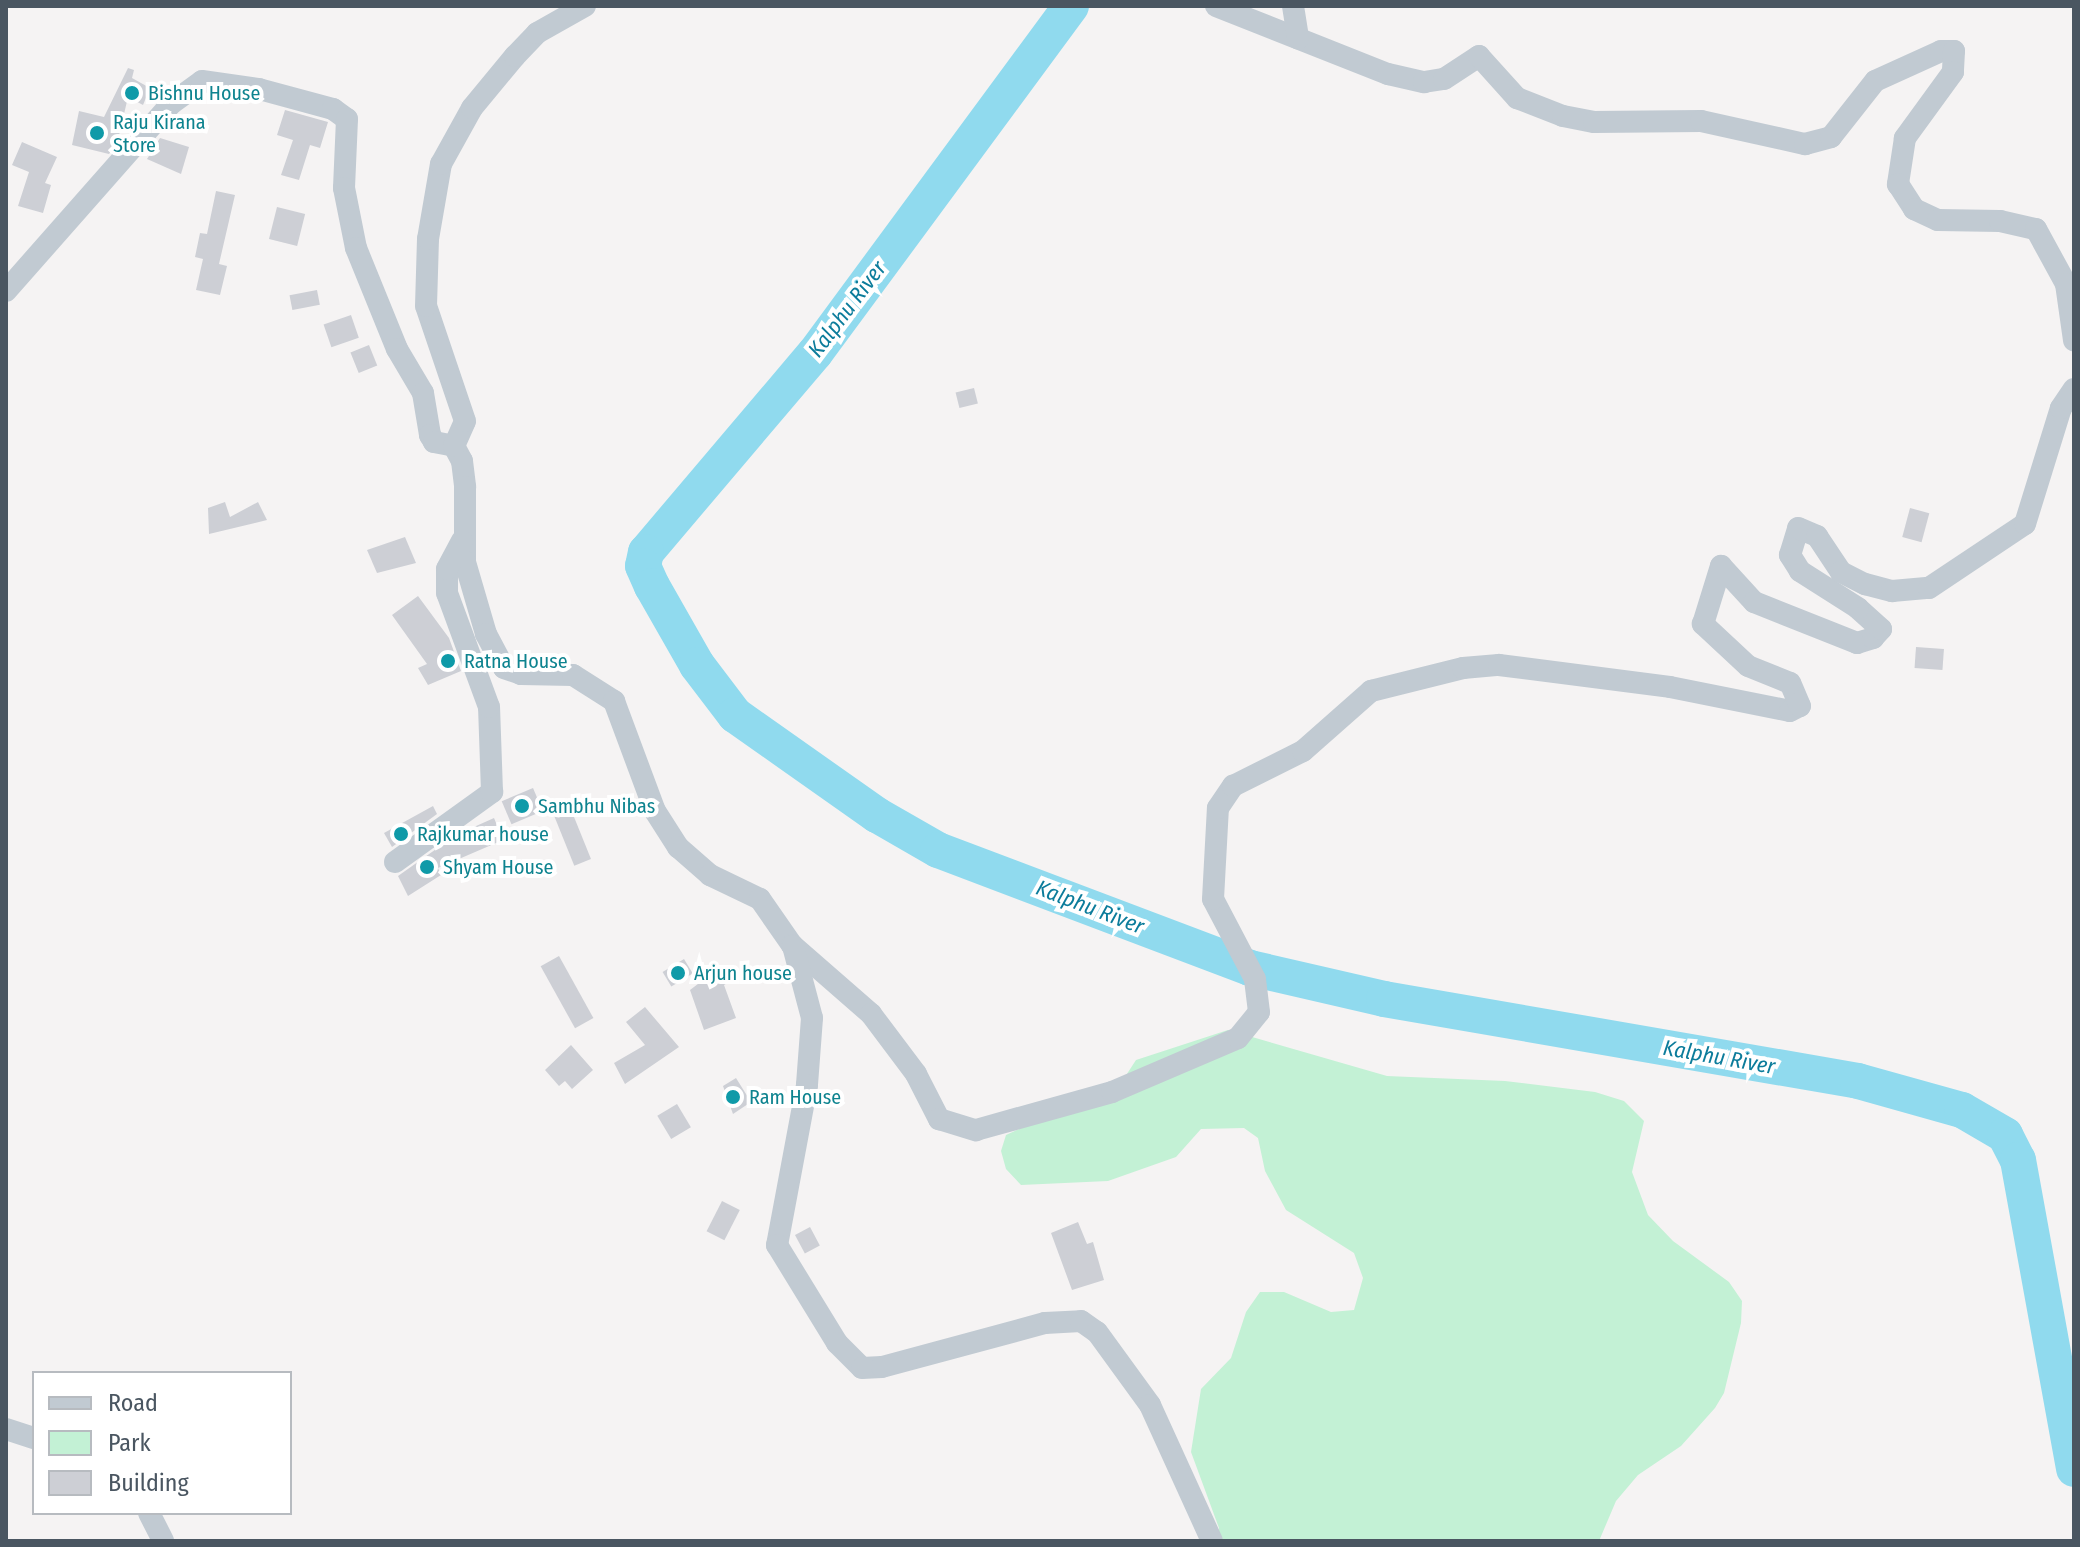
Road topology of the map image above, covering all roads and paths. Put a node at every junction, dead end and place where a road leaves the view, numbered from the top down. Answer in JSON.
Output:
{"nodes":[{"id":1,"x":585,"y":6,"type":"edge"},
{"id":2,"x":1216,"y":6,"type":"edge"},
{"id":3,"x":1293,"y":6,"type":"edge"},
{"id":4,"x":1298,"y":39,"type":"junction"},
{"id":5,"x":6,"y":291,"type":"edge"},
{"id":6,"x":2074,"y":340,"type":"edge"},
{"id":7,"x":2074,"y":389,"type":"edge"},
{"id":8,"x":454,"y":446,"type":"junction"},
{"id":9,"x":462,"y":541,"type":"junction"},
{"id":10,"x":395,"y":862,"type":"dead end"},
{"id":11,"x":792,"y":945,"type":"junction"},
{"id":12,"x":6,"y":1429,"type":"edge"},
{"id":13,"x":32,"y":1437,"type":"edge"},
{"id":14,"x":150,"y":1515,"type":"edge"},
{"id":15,"x":163,"y":1541,"type":"edge"},
{"id":16,"x":1212,"y":1541,"type":"edge"}],
"edges":[{"from":1,"to":8,"type":"street"},
{"from":2,"to":4,"type":"street"},
{"from":3,"to":4,"type":"street"},
{"from":4,"to":6,"type":"street"},
{"from":5,"to":8,"type":"street"},
{"from":7,"to":11,"type":"street"},
{"from":8,"to":9,"type":"street"},
{"from":9,"to":10,"type":"street"},
{"from":9,"to":11,"type":"street"},
{"from":11,"to":16,"type":"street"},
{"from":12,"to":13,"type":"street"},
{"from":14,"to":15,"type":"street"}]}
